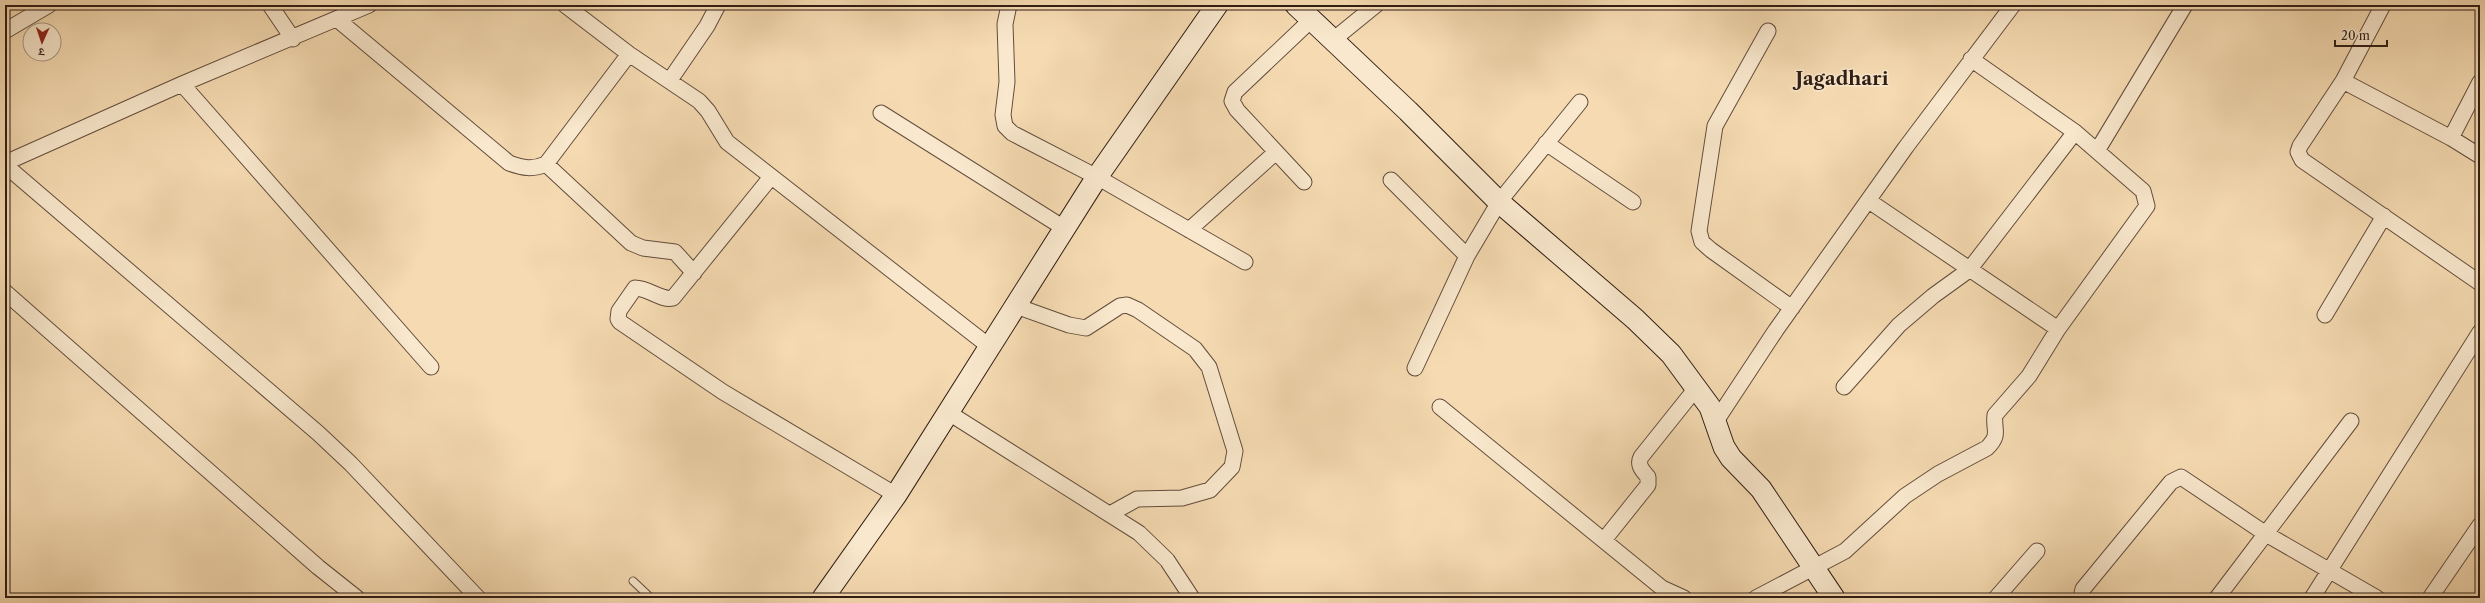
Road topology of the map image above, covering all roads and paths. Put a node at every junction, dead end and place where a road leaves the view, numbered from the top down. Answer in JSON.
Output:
{"nodes":[{"id":1,"x":49,"y":5,"type":"edge"},
{"id":2,"x":270,"y":5,"type":"edge"},
{"id":3,"x":369,"y":5,"type":"edge"},
{"id":4,"x":565,"y":5,"type":"edge"},
{"id":5,"x":718,"y":5,"type":"edge"},
{"id":6,"x":1009,"y":5,"type":"edge"},
{"id":7,"x":1217,"y":5,"type":"edge"},
{"id":8,"x":1296,"y":5,"type":"edge"},
{"id":9,"x":1376,"y":5,"type":"edge"},
{"id":10,"x":2013,"y":5,"type":"edge"},
{"id":11,"x":2185,"y":5,"type":"edge"},
{"id":12,"x":2383,"y":5,"type":"edge"},
{"id":13,"x":338,"y":20,"type":"junction"},
{"id":14,"x":1311,"y":20,"type":"junction"},
{"id":15,"x":5,"y":31,"type":"edge"},
{"id":16,"x":1768,"y":31,"type":"dead end"},
{"id":17,"x":293,"y":39,"type":"junction"},
{"id":18,"x":1333,"y":40,"type":"junction"},
{"id":19,"x":629,"y":54,"type":"junction"},
{"id":20,"x":1970,"y":59,"type":"junction"},
{"id":21,"x":670,"y":80,"type":"junction"},
{"id":22,"x":2343,"y":81,"type":"junction"},
{"id":23,"x":2480,"y":82,"type":"edge"},
{"id":24,"x":182,"y":84,"type":"junction"},
{"id":25,"x":1580,"y":102,"type":"dead end"},
{"id":26,"x":881,"y":113,"type":"dead end"},
{"id":27,"x":2075,"y":132,"type":"junction"},
{"id":28,"x":2451,"y":138,"type":"junction"},
{"id":29,"x":1546,"y":143,"type":"junction"},
{"id":30,"x":2097,"y":151,"type":"junction"},
{"id":31,"x":1276,"y":152,"type":"junction"},
{"id":32,"x":2480,"y":156,"type":"edge"},
{"id":33,"x":5,"y":164,"type":"edge"},
{"id":34,"x":546,"y":164,"type":"junction"},
{"id":35,"x":771,"y":177,"type":"junction"},
{"id":36,"x":1097,"y":178,"type":"junction"},
{"id":37,"x":1391,"y":180,"type":"dead end"},
{"id":38,"x":1304,"y":182,"type":"dead end"},
{"id":39,"x":1869,"y":201,"type":"junction"},
{"id":40,"x":1499,"y":202,"type":"junction"},
{"id":41,"x":1633,"y":202,"type":"dead end"},
{"id":42,"x":2384,"y":216,"type":"junction"},
{"id":43,"x":1064,"y":228,"type":"junction"},
{"id":44,"x":1189,"y":230,"type":"junction"},
{"id":45,"x":1467,"y":256,"type":"junction"},
{"id":46,"x":1245,"y":262,"type":"dead end"},
{"id":47,"x":1969,"y":270,"type":"junction"},
{"id":48,"x":694,"y":272,"type":"junction"},
{"id":49,"x":2480,"y":283,"type":"edge"},
{"id":50,"x":5,"y":292,"type":"edge"},
{"id":51,"x":1016,"y":306,"type":"junction"},
{"id":52,"x":1792,"y":308,"type":"junction"},
{"id":53,"x":2325,"y":315,"type":"dead end"},
{"id":54,"x":2058,"y":329,"type":"junction"},
{"id":55,"x":2480,"y":332,"type":"edge"},
{"id":56,"x":990,"y":347,"type":"junction"},
{"id":57,"x":431,"y":367,"type":"dead end"},
{"id":58,"x":1415,"y":368,"type":"dead end"},
{"id":59,"x":1697,"y":387,"type":"junction"},
{"id":60,"x":1844,"y":387,"type":"dead end"},
{"id":61,"x":1440,"y":408,"type":"dead end"},
{"id":62,"x":949,"y":413,"type":"junction"},
{"id":63,"x":1716,"y":421,"type":"junction"},
{"id":64,"x":2352,"y":421,"type":"dead end"},
{"id":65,"x":896,"y":495,"type":"junction"},
{"id":66,"x":1110,"y":514,"type":"junction"},
{"id":67,"x":2480,"y":525,"type":"edge"},
{"id":68,"x":2266,"y":534,"type":"junction"},
{"id":69,"x":1604,"y":540,"type":"junction"},
{"id":70,"x":2037,"y":551,"type":"dead end"},
{"id":71,"x":1814,"y":568,"type":"junction"},
{"id":72,"x":2330,"y":570,"type":"junction"},
{"id":73,"x":634,"y":581,"type":"dead end"},
{"id":74,"x":357,"y":598,"type":"edge"},
{"id":75,"x":478,"y":598,"type":"edge"},
{"id":76,"x":652,"y":598,"type":"edge"},
{"id":77,"x":823,"y":598,"type":"edge"},
{"id":78,"x":1191,"y":598,"type":"edge"},
{"id":79,"x":1684,"y":598,"type":"edge"},
{"id":80,"x":1756,"y":598,"type":"edge"},
{"id":81,"x":1834,"y":598,"type":"edge"},
{"id":82,"x":1996,"y":598,"type":"edge"},
{"id":83,"x":2080,"y":598,"type":"edge"},
{"id":84,"x":2216,"y":598,"type":"edge"},
{"id":85,"x":2312,"y":598,"type":"edge"},
{"id":86,"x":2377,"y":598,"type":"edge"},
{"id":87,"x":2430,"y":598,"type":"edge"}],
"edges":[{"from":1,"to":15,"type":"street"},
{"from":2,"to":17,"type":"street"},
{"from":3,"to":13,"type":"street"},
{"from":4,"to":19,"type":"street"},
{"from":5,"to":21,"type":"street"},
{"from":6,"to":36,"type":"street"},
{"from":7,"to":36,"type":"street"},
{"from":8,"to":14,"type":"street"},
{"from":9,"to":18,"type":"street"},
{"from":10,"to":20,"type":"street"},
{"from":11,"to":30,"type":"street"},
{"from":12,"to":22,"type":"street"},
{"from":13,"to":17,"type":"street"},
{"from":13,"to":34,"type":"street"},
{"from":14,"to":18,"type":"street"},
{"from":14,"to":31,"type":"street"},
{"from":16,"to":52,"type":"street"},
{"from":17,"to":24,"type":"street"},
{"from":18,"to":40,"type":"street"},
{"from":19,"to":21,"type":"street"},
{"from":19,"to":34,"type":"street"},
{"from":20,"to":27,"type":"street"},
{"from":20,"to":39,"type":"street"},
{"from":21,"to":35,"type":"street"},
{"from":22,"to":28,"type":"street"},
{"from":22,"to":42,"type":"street"},
{"from":23,"to":28,"type":"street"},
{"from":24,"to":33,"type":"street"},
{"from":24,"to":57,"type":"street"},
{"from":25,"to":29,"type":"street"},
{"from":26,"to":43,"type":"street"},
{"from":27,"to":30,"type":"street"},
{"from":27,"to":47,"type":"street"},
{"from":28,"to":32,"type":"street"},
{"from":29,"to":40,"type":"street"},
{"from":29,"to":41,"type":"street"},
{"from":30,"to":54,"type":"street"},
{"from":31,"to":38,"type":"street"},
{"from":31,"to":44,"type":"street"},
{"from":33,"to":75,"type":"street"},
{"from":34,"to":48,"type":"street"},
{"from":35,"to":48,"type":"street"},
{"from":35,"to":56,"type":"street"},
{"from":36,"to":43,"type":"street"},
{"from":36,"to":44,"type":"street"},
{"from":37,"to":45,"type":"street"},
{"from":39,"to":47,"type":"street"},
{"from":39,"to":52,"type":"street"},
{"from":40,"to":45,"type":"street"},
{"from":40,"to":59,"type":"street"},
{"from":42,"to":49,"type":"street"},
{"from":42,"to":53,"type":"street"},
{"from":43,"to":51,"type":"street"},
{"from":44,"to":46,"type":"street"},
{"from":45,"to":58,"type":"street"},
{"from":47,"to":54,"type":"street"},
{"from":47,"to":60,"type":"street"},
{"from":48,"to":65,"type":"street"},
{"from":50,"to":74,"type":"street"},
{"from":51,"to":56,"type":"street"},
{"from":51,"to":66,"type":"street"},
{"from":52,"to":63,"type":"street"},
{"from":54,"to":71,"type":"street"},
{"from":55,"to":72,"type":"street"},
{"from":56,"to":62,"type":"street"},
{"from":59,"to":63,"type":"street"},
{"from":59,"to":69,"type":"street"},
{"from":61,"to":69,"type":"street"},
{"from":62,"to":65,"type":"street"},
{"from":62,"to":66,"type":"street"},
{"from":63,"to":71,"type":"street"},
{"from":64,"to":68,"type":"street"},
{"from":65,"to":77,"type":"street"},
{"from":66,"to":78,"type":"street"},
{"from":67,"to":87,"type":"street"},
{"from":68,"to":72,"type":"street"},
{"from":68,"to":83,"type":"street"},
{"from":68,"to":84,"type":"street"},
{"from":69,"to":79,"type":"street"},
{"from":70,"to":82,"type":"street"},
{"from":71,"to":80,"type":"street"},
{"from":71,"to":81,"type":"street"},
{"from":72,"to":85,"type":"street"},
{"from":72,"to":86,"type":"street"},
{"from":73,"to":76,"type":"lane"}]}
